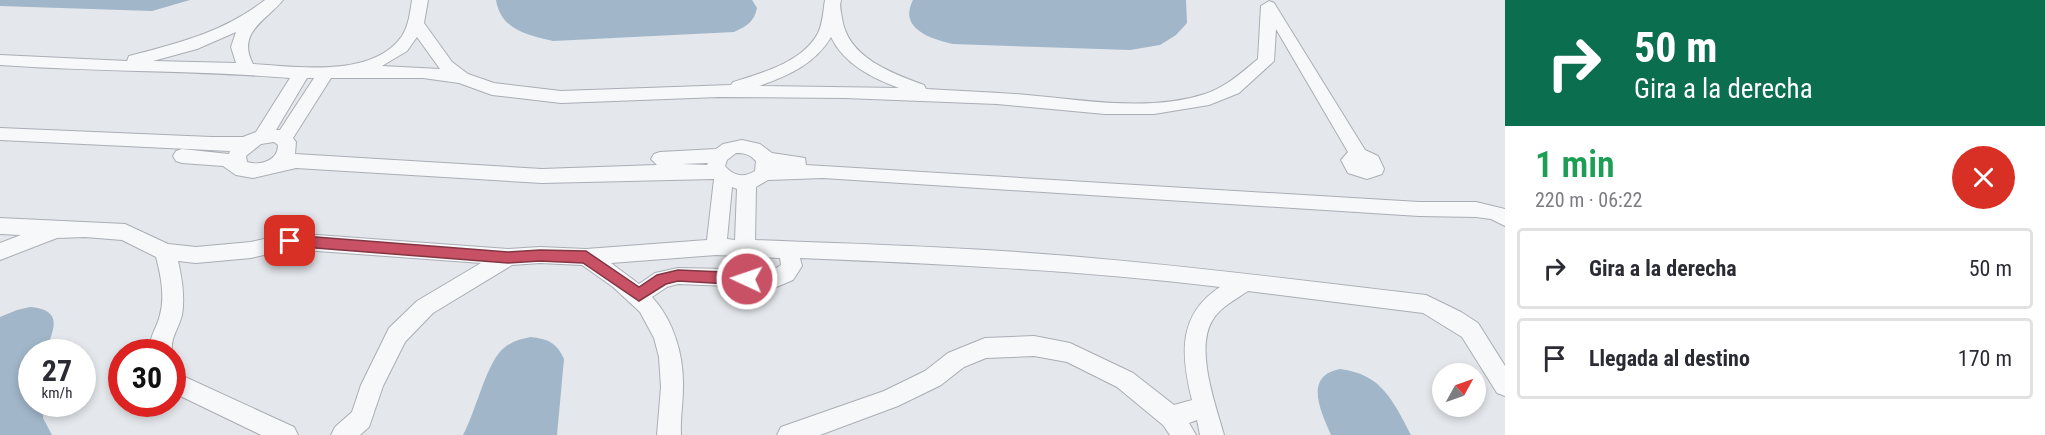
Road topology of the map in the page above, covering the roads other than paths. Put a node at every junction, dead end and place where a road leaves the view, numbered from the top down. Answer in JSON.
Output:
{"nodes":[{"id":1,"x":420,"y":0,"type":"edge"},
{"id":2,"x":831,"y":2,"type":"edge"},
{"id":3,"x":1267,"y":3,"type":"edge"},
{"id":4,"x":270,"y":4,"type":"edge"},
{"id":5,"x":416,"y":23,"type":"junction"},
{"id":6,"x":1268,"y":51,"type":"junction"},
{"id":7,"x":1300,"y":59,"type":"junction"},
{"id":8,"x":0,"y":60,"type":"edge"},
{"id":9,"x":103,"y":66,"type":"junction"},
{"id":10,"x":248,"y":69,"type":"junction"},
{"id":11,"x":359,"y":70,"type":"junction"},
{"id":12,"x":326,"y":72,"type":"junction"},
{"id":13,"x":301,"y":73,"type":"junction"},
{"id":14,"x":462,"y":78,"type":"junction"},
{"id":15,"x":719,"y":91,"type":"junction"},
{"id":16,"x":937,"y":95,"type":"junction"},
{"id":17,"x":0,"y":134,"type":"edge"},
{"id":18,"x":254,"y":140,"type":"junction"},
{"id":19,"x":286,"y":143,"type":"junction"},
{"id":20,"x":0,"y":147,"type":"edge"},
{"id":21,"x":1359,"y":155,"type":"dead end"},
{"id":22,"x":277,"y":164,"type":"junction"},
{"id":23,"x":720,"y":168,"type":"junction"},
{"id":24,"x":243,"y":170,"type":"junction"},
{"id":25,"x":758,"y":171,"type":"junction"},
{"id":26,"x":1505,"y":218,"type":"edge"},
{"id":27,"x":0,"y":226,"type":"edge"},
{"id":28,"x":55,"y":230,"type":"junction"},
{"id":29,"x":716,"y":247,"type":"junction"},
{"id":30,"x":745,"y":249,"type":"junction"},
{"id":31,"x":788,"y":251,"type":"junction"},
{"id":32,"x":0,"y":252,"type":"edge"},
{"id":33,"x":165,"y":252,"type":"junction"},
{"id":34,"x":458,"y":253,"type":"junction"},
{"id":35,"x":508,"y":257,"type":"junction"},
{"id":36,"x":586,"y":257,"type":"junction"},
{"id":37,"x":1187,"y":275,"type":"junction"},
{"id":38,"x":466,"y":281,"type":"junction"},
{"id":39,"x":1244,"y":282,"type":"junction"},
{"id":40,"x":639,"y":295,"type":"junction"},
{"id":41,"x":1212,"y":305,"type":"junction"},
{"id":42,"x":163,"y":339,"type":"edge"},
{"id":43,"x":1505,"y":386,"type":"edge"},
{"id":44,"x":186,"y":388,"type":"edge"},
{"id":45,"x":1206,"y":407,"type":"junction"},
{"id":46,"x":1177,"y":426,"type":"edge"},
{"id":47,"x":286,"y":435,"type":"edge"},
{"id":48,"x":343,"y":435,"type":"edge"},
{"id":49,"x":669,"y":435,"type":"edge"},
{"id":50,"x":789,"y":435,"type":"edge"},
{"id":51,"x":1212,"y":435,"type":"edge"}],
"edges":[{"from":1,"to":5,"type":"street"},
{"from":2,"to":15,"type":"street"},
{"from":2,"to":16,"type":"street"},
{"from":3,"to":6,"type":"street"},
{"from":3,"to":7,"type":"street"},
{"from":4,"to":9,"type":"street"},
{"from":4,"to":10,"type":"street"},
{"from":5,"to":11,"type":"street"},
{"from":5,"to":14,"type":"street"},
{"from":6,"to":7,"type":"street"},
{"from":6,"to":16,"type":"street"},
{"from":7,"to":21,"type":"street"},
{"from":8,"to":9,"type":"street"},
{"from":9,"to":10,"type":"street"},
{"from":10,"to":13,"type":"street"},
{"from":11,"to":12,"type":"street"},
{"from":11,"to":14,"type":"street"},
{"from":12,"to":13,"type":"street"},
{"from":12,"to":19,"type":"street"},
{"from":13,"to":18,"type":"street"},
{"from":14,"to":15,"type":"street"},
{"from":15,"to":16,"type":"street"},
{"from":17,"to":18,"type":"street"},
{"from":18,"to":19,"type":"street"},
{"from":18,"to":24,"type":"street"},
{"from":19,"to":22,"type":"street"},
{"from":19,"to":23,"type":"street"},
{"from":20,"to":24,"type":"street"},
{"from":22,"to":23,"type":"street"},
{"from":22,"to":24,"type":"street"},
{"from":23,"to":25,"type":"street"},
{"from":23,"to":25,"type":"street"},
{"from":23,"to":29,"type":"street"},
{"from":25,"to":26,"type":"street"},
{"from":25,"to":30,"type":"street"},
{"from":27,"to":28,"type":"street"},
{"from":28,"to":32,"type":"street"},
{"from":28,"to":33,"type":"street"},
{"from":29,"to":30,"type":"street"},
{"from":29,"to":36,"type":"street"},
{"from":30,"to":31,"type":"street"},
{"from":31,"to":37,"type":"street"},
{"from":31,"to":40,"type":"street"},
{"from":33,"to":34,"type":"street"},
{"from":33,"to":42,"type":"street"},
{"from":34,"to":35,"type":"street"},
{"from":34,"to":38,"type":"street"},
{"from":35,"to":36,"type":"street"},
{"from":35,"to":38,"type":"street"},
{"from":36,"to":40,"type":"street"},
{"from":37,"to":39,"type":"street"},
{"from":37,"to":41,"type":"street"},
{"from":38,"to":48,"type":"street"},
{"from":39,"to":41,"type":"street"},
{"from":39,"to":43,"type":"street"},
{"from":40,"to":49,"type":"street"},
{"from":41,"to":45,"type":"street"},
{"from":44,"to":47,"type":"street"},
{"from":45,"to":46,"type":"street"},
{"from":45,"to":51,"type":"street"},
{"from":46,"to":50,"type":"street"}]}
